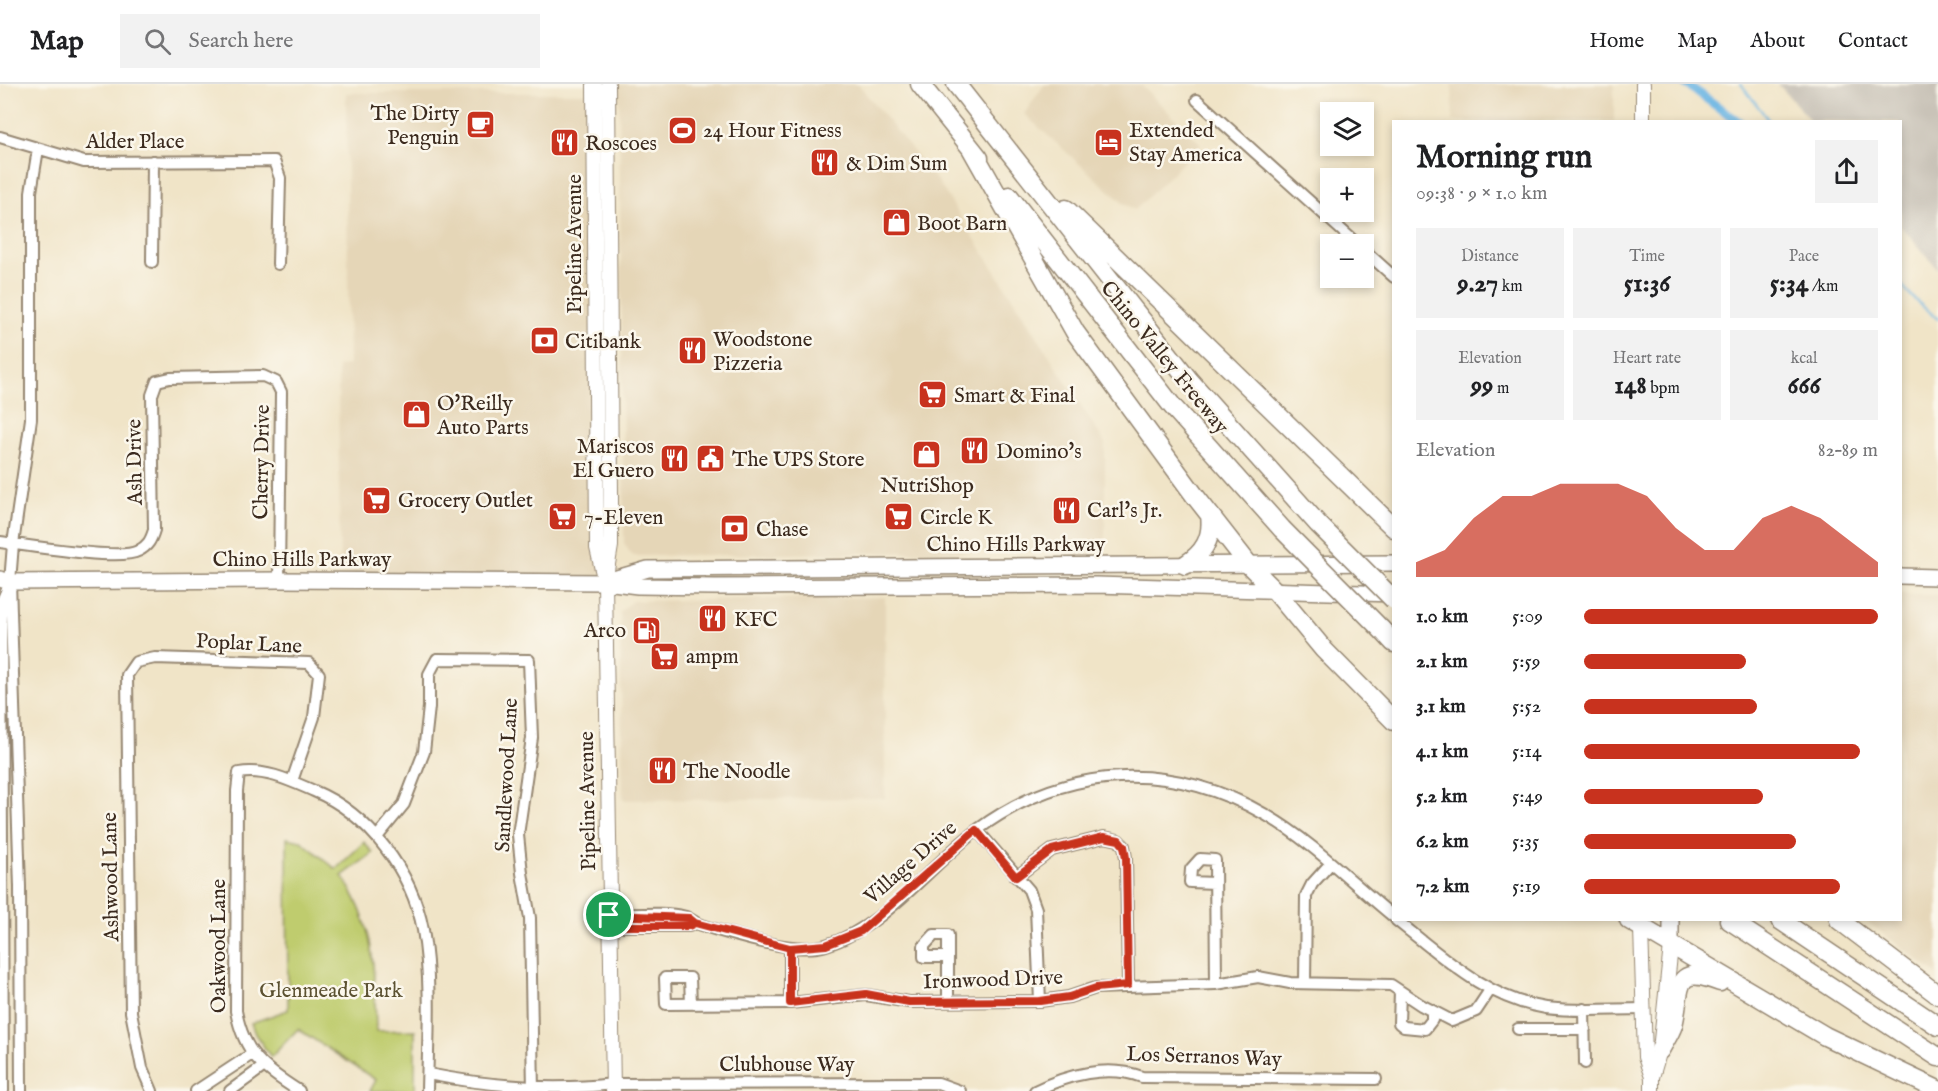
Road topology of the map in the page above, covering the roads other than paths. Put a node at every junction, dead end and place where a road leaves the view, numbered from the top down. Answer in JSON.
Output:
{"nodes":[{"id":1,"x":594,"y":84,"type":"edge"},
{"id":2,"x":608,"y":84,"type":"edge"},
{"id":3,"x":921,"y":84,"type":"edge"},
{"id":4,"x":956,"y":84,"type":"edge"},
{"id":5,"x":1643,"y":86,"type":"edge"},
{"id":6,"x":1197,"y":100,"type":"dead end"},
{"id":7,"x":1643,"y":120,"type":"edge"},
{"id":8,"x":0,"y":137,"type":"edge"},
{"id":9,"x":971,"y":148,"type":"junction"},
{"id":10,"x":38,"y":149,"type":"junction"},
{"id":11,"x":153,"y":161,"type":"junction"},
{"id":12,"x":1017,"y":161,"type":"junction"},
{"id":13,"x":1346,"y":234,"type":"edge"},
{"id":14,"x":1374,"y":259,"type":"edge"},
{"id":15,"x":152,"y":262,"type":"dead end"},
{"id":16,"x":278,"y":264,"type":"dead end"},
{"id":17,"x":1392,"y":275,"type":"edge"},
{"id":18,"x":276,"y":382,"type":"joint"},
{"id":19,"x":1210,"y":515,"type":"junction"},
{"id":20,"x":1392,"y":526,"type":"edge"},
{"id":21,"x":0,"y":542,"type":"edge"},
{"id":22,"x":13,"y":544,"type":"junction"},
{"id":23,"x":1392,"y":562,"type":"edge"},
{"id":24,"x":1185,"y":565,"type":"junction"},
{"id":25,"x":1249,"y":565,"type":"junction"},
{"id":26,"x":1902,"y":576,"type":"edge"},
{"id":27,"x":1938,"y":577,"type":"edge"},
{"id":28,"x":5,"y":580,"type":"edge"},
{"id":29,"x":279,"y":580,"type":"junction"},
{"id":30,"x":605,"y":582,"type":"junction"},
{"id":31,"x":1276,"y":592,"type":"junction"},
{"id":32,"x":1392,"y":594,"type":"edge"},
{"id":33,"x":1392,"y":598,"type":"edge"},
{"id":34,"x":1387,"y":636,"type":"edge"},
{"id":35,"x":136,"y":663,"type":"joint"},
{"id":36,"x":1392,"y":719,"type":"edge"},
{"id":37,"x":292,"y":781,"type":"junction"},
{"id":38,"x":976,"y":830,"type":"junction"},
{"id":39,"x":377,"y":837,"type":"junction"},
{"id":40,"x":1330,"y":864,"type":"junction"},
{"id":41,"x":1016,"y":877,"type":"junction"},
{"id":42,"x":1215,"y":884,"type":"dead end"},
{"id":43,"x":2,"y":887,"type":"edge"},
{"id":44,"x":20,"y":888,"type":"junction"},
{"id":45,"x":1392,"y":916,"type":"edge"},
{"id":46,"x":609,"y":921,"type":"junction"},
{"id":47,"x":1399,"y":921,"type":"edge"},
{"id":48,"x":1671,"y":921,"type":"edge"},
{"id":49,"x":1731,"y":921,"type":"edge"},
{"id":50,"x":1781,"y":921,"type":"edge"},
{"id":51,"x":1840,"y":921,"type":"edge"},
{"id":52,"x":1637,"y":922,"type":"edge"},
{"id":53,"x":1671,"y":946,"type":"junction"},
{"id":54,"x":790,"y":948,"type":"junction"},
{"id":55,"x":948,"y":957,"type":"dead end"},
{"id":56,"x":1305,"y":983,"type":"junction"},
{"id":57,"x":1216,"y":984,"type":"junction"},
{"id":58,"x":1128,"y":985,"type":"junction"},
{"id":59,"x":1490,"y":990,"type":"junction"},
{"id":60,"x":1400,"y":991,"type":"junction"},
{"id":61,"x":1938,"y":995,"type":"edge"},
{"id":62,"x":1756,"y":996,"type":"junction"},
{"id":63,"x":1040,"y":1001,"type":"junction"},
{"id":64,"x":948,"y":1002,"type":"junction"},
{"id":65,"x":790,"y":1003,"type":"junction"},
{"id":66,"x":691,"y":1004,"type":"dead end"},
{"id":67,"x":1584,"y":1009,"type":"junction"},
{"id":68,"x":1643,"y":1009,"type":"junction"},
{"id":69,"x":1432,"y":1011,"type":"junction"},
{"id":70,"x":1938,"y":1026,"type":"edge"},
{"id":71,"x":1518,"y":1029,"type":"dead end"},
{"id":72,"x":1585,"y":1029,"type":"junction"},
{"id":73,"x":1660,"y":1050,"type":"junction"},
{"id":74,"x":252,"y":1054,"type":"junction"},
{"id":75,"x":1938,"y":1057,"type":"edge"},
{"id":76,"x":1585,"y":1063,"type":"dead end"},
{"id":77,"x":262,"y":1067,"type":"junction"},
{"id":78,"x":428,"y":1074,"type":"junction"},
{"id":79,"x":1376,"y":1079,"type":"dead end"},
{"id":80,"x":1652,"y":1084,"type":"edge"},
{"id":81,"x":731,"y":1087,"type":"edge"},
{"id":82,"x":613,"y":1088,"type":"edge"},
{"id":83,"x":533,"y":1090,"type":"edge"},
{"id":84,"x":1938,"y":1090,"type":"edge"},
{"id":85,"x":3,"y":1091,"type":"edge"},
{"id":86,"x":21,"y":1091,"type":"edge"},
{"id":87,"x":152,"y":1091,"type":"edge"},
{"id":88,"x":196,"y":1091,"type":"edge"},
{"id":89,"x":230,"y":1091,"type":"edge"},
{"id":90,"x":299,"y":1091,"type":"edge"},
{"id":91,"x":429,"y":1091,"type":"edge"},
{"id":92,"x":960,"y":1091,"type":"edge"},
{"id":93,"x":1035,"y":1091,"type":"edge"}],
"edges":[{"from":1,"to":30,"type":"main road","name":"Pipeline Avenue"},
{"from":2,"to":30,"type":"main road","name":"Pipeline Avenue"},
{"from":3,"to":9,"type":"highway","name":"Chino Valley Freeway"},
{"from":4,"to":12,"type":"highway","name":"Chino Valley Freeway"},
{"from":5,"to":7,"type":"main road"},
{"from":6,"to":13,"type":"street"},
{"from":8,"to":10,"type":"street","name":"Alder Place"},
{"from":9,"to":19,"type":"highway"},
{"from":9,"to":34,"type":"highway","name":"Chino Valley Freeway","bridge":true},
{"from":10,"to":11,"type":"street","name":"Alder Place"},
{"from":10,"to":22,"type":"street"},
{"from":11,"to":15,"type":"street"},
{"from":11,"to":16,"type":"street","name":"Alder Place"},
{"from":12,"to":20,"type":"highway"},
{"from":12,"to":33,"type":"highway","name":"Chino Valley Freeway","bridge":true},
{"from":14,"to":17,"type":"street"},
{"from":18,"to":22,"type":"street","name":"Ash Drive"},
{"from":18,"to":29,"type":"street","name":"Cherry Drive"},
{"from":19,"to":24,"type":"highway"},
{"from":19,"to":25,"type":"highway"},
{"from":21,"to":22,"type":"street"},
{"from":22,"to":28,"type":"street"},
{"from":23,"to":25,"type":"main road","name":"Chino Hills Parkway"},
{"from":24,"to":25,"type":"main road","name":"Chino Hills Parkway"},
{"from":24,"to":30,"type":"main road","name":"Chino Hills Parkway"},
{"from":25,"to":31,"type":"highway"},
{"from":26,"to":27,"type":"main road"},
{"from":28,"to":29,"type":"main road","name":"Chino Hills Parkway"},
{"from":28,"to":43,"type":"street"},
{"from":28,"to":44,"type":"street"},
{"from":29,"to":30,"type":"main road","name":"Chino Hills Parkway"},
{"from":30,"to":31,"type":"main road","name":"Chino Hills Parkway"},
{"from":30,"to":46,"type":"main road","name":"Pipeline Avenue"},
{"from":31,"to":32,"type":"main road","name":"Chino Hills Parkway"},
{"from":31,"to":36,"type":"highway"},
{"from":35,"to":37,"type":"street","name":"Poplar Lane"},
{"from":35,"to":87,"type":"street","name":"Ashwood Lane"},
{"from":37,"to":39,"type":"street"},
{"from":37,"to":74,"type":"street","name":"Oakwood Lane"},
{"from":38,"to":40,"type":"street","name":"Village Drive"},
{"from":38,"to":41,"type":"street"},
{"from":38,"to":54,"type":"street","name":"Village Drive"},
{"from":39,"to":78,"type":"street"},
{"from":39,"to":83,"type":"street","name":"Sandlewood Lane"},
{"from":40,"to":45,"type":"street","name":"Village Drive"},
{"from":40,"to":56,"type":"street"},
{"from":41,"to":58,"type":"street"},
{"from":41,"to":63,"type":"street"},
{"from":42,"to":57,"type":"street"},
{"from":43,"to":44,"type":"street"},
{"from":43,"to":85,"type":"street"},
{"from":44,"to":86,"type":"street"},
{"from":46,"to":54,"type":"street","name":"Village Drive"},
{"from":46,"to":82,"type":"main road","name":"Pipeline Avenue"},
{"from":47,"to":59,"type":"street","name":"Village Drive"},
{"from":48,"to":53,"type":"main road"},
{"from":49,"to":75,"type":"highway"},
{"from":50,"to":70,"type":"highway"},
{"from":51,"to":61,"type":"highway"},
{"from":52,"to":53,"type":"highway"},
{"from":52,"to":68,"type":"main road"},
{"from":53,"to":62,"type":"highway"},
{"from":53,"to":73,"type":"main road"},
{"from":54,"to":65,"type":"street"},
{"from":55,"to":64,"type":"street"},
{"from":56,"to":57,"type":"street","name":"Ironwood Drive"},
{"from":56,"to":60,"type":"street","name":"Ironwood Drive"},
{"from":57,"to":58,"type":"street","name":"Ironwood Drive"},
{"from":58,"to":63,"type":"street","name":"Ironwood Drive"},
{"from":59,"to":67,"type":"street","name":"Village Drive"},
{"from":59,"to":69,"type":"street","name":"Ironwood Drive"},
{"from":60,"to":69,"type":"street","name":"Ironwood Drive"},
{"from":60,"to":69,"type":"street"},
{"from":62,"to":73,"type":"highway"},
{"from":62,"to":84,"type":"highway"},
{"from":63,"to":64,"type":"street","name":"Ironwood Drive"},
{"from":64,"to":65,"type":"street","name":"Ironwood Drive"},
{"from":65,"to":66,"type":"street","name":"Ironwood Drive"},
{"from":67,"to":68,"type":"street","name":"Village Drive"},
{"from":67,"to":72,"type":"street"},
{"from":68,"to":80,"type":"main road"},
{"from":71,"to":72,"type":"street"},
{"from":72,"to":76,"type":"street"},
{"from":73,"to":80,"type":"main road"},
{"from":74,"to":77,"type":"street","name":"Oakwood Lane"},
{"from":74,"to":88,"type":"street"},
{"from":77,"to":89,"type":"street"},
{"from":77,"to":90,"type":"street","name":"Oakwood Lane"},
{"from":78,"to":83,"type":"street","name":"Clubhouse Way"},
{"from":78,"to":91,"type":"street"},
{"from":79,"to":93,"type":"street","name":"Los Serranos Way"},
{"from":81,"to":82,"type":"street","name":"Clubhouse Way"},
{"from":81,"to":92,"type":"street","name":"Clubhouse Way"},
{"from":82,"to":83,"type":"street","name":"Clubhouse Way"}]}
